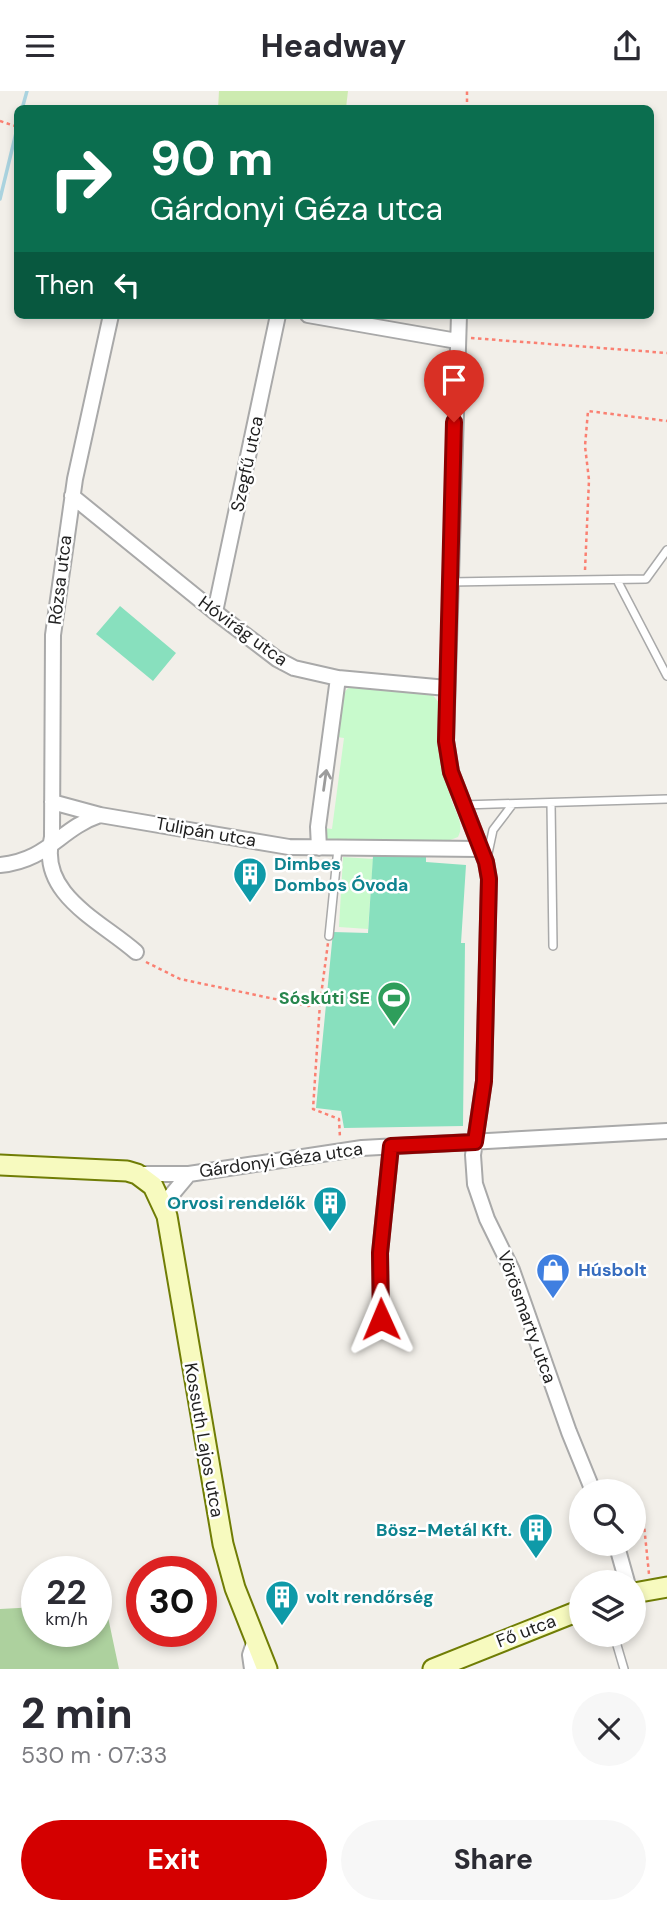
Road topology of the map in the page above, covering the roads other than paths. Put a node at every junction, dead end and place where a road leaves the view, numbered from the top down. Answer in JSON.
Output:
{"nodes":[{"id":1,"x":110,"y":319,"type":"edge"},
{"id":2,"x":277,"y":319,"type":"edge"},
{"id":3,"x":333,"y":319,"type":"edge"},
{"id":4,"x":458,"y":319,"type":"edge"},
{"id":5,"x":457,"y":339,"type":"junction"},
{"id":6,"x":72,"y":496,"type":"junction"},
{"id":7,"x":667,"y":550,"type":"edge"},
{"id":8,"x":617,"y":580,"type":"junction"},
{"id":9,"x":449,"y":582,"type":"junction"},
{"id":10,"x":215,"y":612,"type":"junction"},
{"id":11,"x":665,"y":667,"type":"edge"},
{"id":12,"x":667,"y":676,"type":"edge"},
{"id":13,"x":338,"y":678,"type":"junction"},
{"id":14,"x":447,"y":688,"type":"junction"},
{"id":15,"x":667,"y":799,"type":"edge"},
{"id":16,"x":52,"y":802,"type":"junction"},
{"id":17,"x":551,"y":803,"type":"junction"},
{"id":18,"x":462,"y":805,"type":"junction"},
{"id":19,"x":512,"y":805,"type":"junction"},
{"id":20,"x":100,"y":815,"type":"junction"},
{"id":21,"x":319,"y":848,"type":"junction"},
{"id":22,"x":338,"y":848,"type":"junction"},
{"id":23,"x":49,"y":849,"type":"junction"},
{"id":24,"x":483,"y":855,"type":"junction"},
{"id":25,"x":0,"y":865,"type":"edge"},
{"id":26,"x":329,"y":936,"type":"road end"},
{"id":27,"x":553,"y":946,"type":"dead end"},
{"id":28,"x":136,"y":952,"type":"road end"},
{"id":29,"x":667,"y":1131,"type":"edge"},
{"id":30,"x":475,"y":1142,"type":"junction"},
{"id":31,"x":391,"y":1146,"type":"junction"},
{"id":32,"x":0,"y":1165,"type":"edge"},
{"id":33,"x":137,"y":1174,"type":"junction"},
{"id":34,"x":188,"y":1174,"type":"junction"},
{"id":35,"x":163,"y":1205,"type":"junction"},
{"id":36,"x":381,"y":1319,"type":"dead end"},
{"id":37,"x":589,"y":1479,"type":"edge"},
{"id":38,"x":646,"y":1586,"type":"edge"},
{"id":39,"x":667,"y":1587,"type":"edge"},
{"id":40,"x":569,"y":1616,"type":"edge"},
{"id":41,"x":255,"y":1640,"type":"junction"},
{"id":42,"x":618,"y":1647,"type":"edge"},
{"id":43,"x":252,"y":1669,"type":"edge"},
{"id":44,"x":267,"y":1669,"type":"edge"},
{"id":45,"x":433,"y":1669,"type":"edge"},
{"id":46,"x":624,"y":1669,"type":"edge"}],
"edges":[{"from":1,"to":6,"type":"street","name":"Rózsa utca"},
{"from":2,"to":10,"type":"street","name":"Szegfű utca"},
{"from":3,"to":5,"type":"street"},
{"from":4,"to":5,"type":"street","name":"Vörösmarty utca"},
{"from":5,"to":9,"type":"street","name":"Vörösmarty utca"},
{"from":6,"to":10,"type":"street","name":"Hóvirág utca"},
{"from":6,"to":16,"type":"street","name":"Rózsa utca"},
{"from":7,"to":8,"type":"lane"},
{"from":8,"to":9,"type":"lane"},
{"from":8,"to":11,"type":"lane"},
{"from":9,"to":14,"type":"street","name":"Vörösmarty utca"},
{"from":10,"to":13,"type":"street","name":"Hóvirág utca"},
{"from":11,"to":12,"type":"lane"},
{"from":13,"to":14,"type":"street","name":"Hóvirág utca"},
{"from":21,"to":13,"type":"street","one_way":true},
{"from":14,"to":18,"type":"street","name":"Vörösmarty utca"},
{"from":15,"to":17,"type":"lane"},
{"from":16,"to":20,"type":"street","name":"Tulipán utca"},
{"from":16,"to":23,"type":"street","name":"Rózsa utca"},
{"from":17,"to":19,"type":"lane"},
{"from":17,"to":27,"type":"lane"},
{"from":18,"to":19,"type":"lane"},
{"from":18,"to":24,"type":"street","name":"Vörösmarty utca"},
{"from":19,"to":24,"type":"lane"},
{"from":20,"to":21,"type":"street","name":"Tulipán utca"},
{"from":20,"to":23,"type":"street"},
{"from":21,"to":22,"type":"street","name":"Tulipán utca"},
{"from":22,"to":24,"type":"street","name":"Tulipán utca"},
{"from":22,"to":26,"type":"lane"},
{"from":23,"to":25,"type":"street"},
{"from":23,"to":28,"type":"street"},
{"from":24,"to":30,"type":"street","name":"Vörösmarty utca"},
{"from":29,"to":30,"type":"street","name":"Gárdonyi Géza utca"},
{"from":30,"to":31,"type":"street","name":"Gárdonyi Géza utca"},
{"from":30,"to":37,"type":"street","name":"Vörösmarty utca"},
{"from":31,"to":34,"type":"street","name":"Gárdonyi Géza utca"},
{"from":31,"to":36,"type":"street"},
{"from":32,"to":33,"type":"street"},
{"from":33,"to":34,"type":"street","name":"Gárdonyi Géza utca"},
{"from":33,"to":35,"type":"street"},
{"from":34,"to":35,"type":"street","name":"Gárdonyi Géza utca"},
{"from":35,"to":41,"type":"street","name":"Kossuth Lajos utca"},
{"from":38,"to":39,"type":"street"},
{"from":40,"to":45,"type":"street","name":"Fő utca"},
{"from":41,"to":43,"type":"street"},
{"from":41,"to":44,"type":"street","name":"Kossuth Lajos utca"},
{"from":42,"to":46,"type":"lane"}]}
